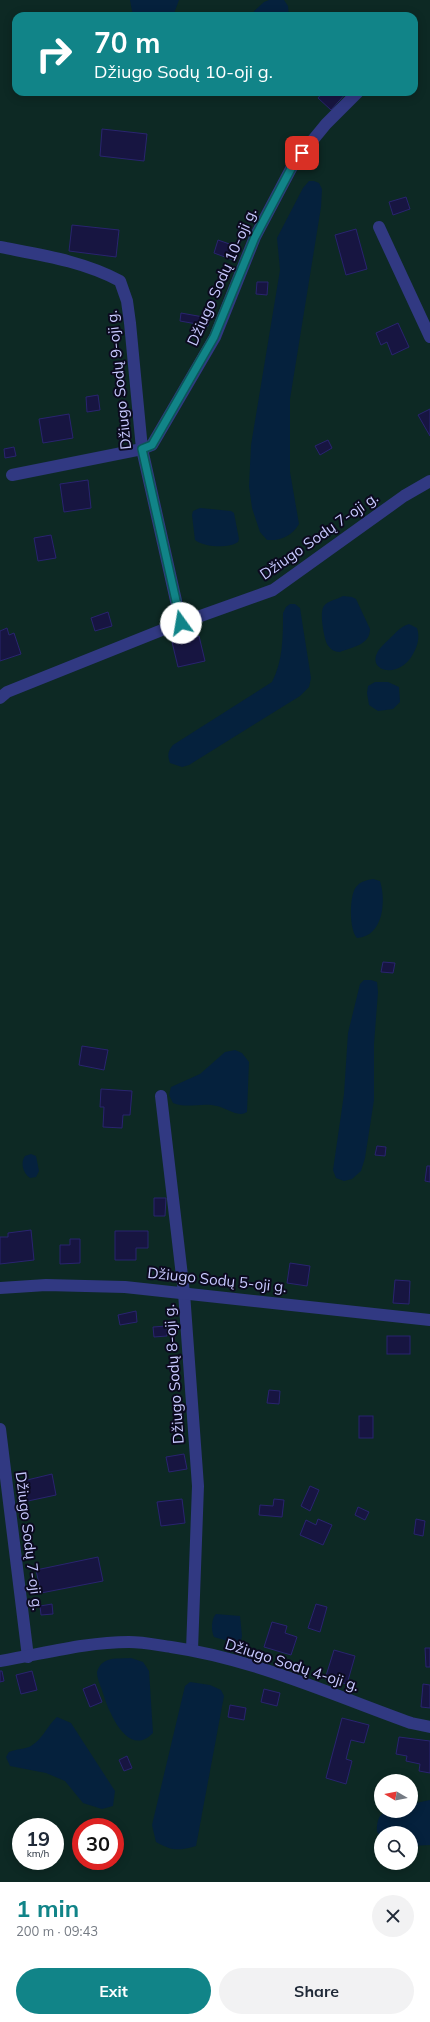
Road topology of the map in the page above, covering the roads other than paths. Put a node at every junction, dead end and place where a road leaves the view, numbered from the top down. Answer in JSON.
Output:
{"nodes":[{"id":1,"x":354,"y":96,"type":"edge"},
{"id":2,"x":379,"y":227,"type":"dead end"},
{"id":3,"x":0,"y":247,"type":"edge"},
{"id":4,"x":430,"y":337,"type":"edge"},
{"id":5,"x":142,"y":449,"type":"junction"},
{"id":6,"x":12,"y":475,"type":"dead end"},
{"id":7,"x":430,"y":481,"type":"edge"},
{"id":8,"x":181,"y":623,"type":"junction"},
{"id":9,"x":0,"y":698,"type":"edge"},
{"id":10,"x":161,"y":1096,"type":"dead end"},
{"id":11,"x":0,"y":1288,"type":"edge"},
{"id":12,"x":184,"y":1293,"type":"junction"},
{"id":13,"x":430,"y":1320,"type":"edge"},
{"id":14,"x":0,"y":1429,"type":"edge"},
{"id":15,"x":2,"y":1477,"type":"edge"},
{"id":16,"x":192,"y":1650,"type":"junction"},
{"id":17,"x":28,"y":1657,"type":"junction"},
{"id":18,"x":0,"y":1661,"type":"edge"},
{"id":19,"x":430,"y":1727,"type":"edge"}],
"edges":[{"from":1,"to":5,"type":"street","name":"Džiugo Sodų 10-oji g."},
{"from":2,"to":4,"type":"street"},
{"from":3,"to":5,"type":"street","name":"Džiugo Sodų 9-oji g."},
{"from":5,"to":6,"type":"street","name":"Džiugo Sodų 10-oji g."},
{"from":5,"to":8,"type":"street","name":"Džiugo Sodų 9-oji g."},
{"from":7,"to":8,"type":"street","name":"Džiugo Sodų 7-oji g."},
{"from":8,"to":9,"type":"street","name":"Džiugo Sodų 7-oji g."},
{"from":10,"to":12,"type":"street","name":"Džiugo Sodų 8-oji g."},
{"from":11,"to":12,"type":"street","name":"Džiugo Sodų 5-oji g."},
{"from":12,"to":13,"type":"street","name":"Džiugo Sodų 5-oji g."},
{"from":12,"to":16,"type":"street","name":"Džiugo Sodų 8-oji g."},
{"from":14,"to":15,"type":"street","name":"Džiugo Sodų 7-oji g."},
{"from":15,"to":17,"type":"street","name":"Džiugo Sodų 7-oji g."},
{"from":16,"to":17,"type":"street","name":"Džiugo Sodų 4-oji g."},
{"from":16,"to":19,"type":"street","name":"Džiugo Sodų 4-oji g."},
{"from":17,"to":18,"type":"street","name":"Džiugo Sodų 4-oji g."}]}
